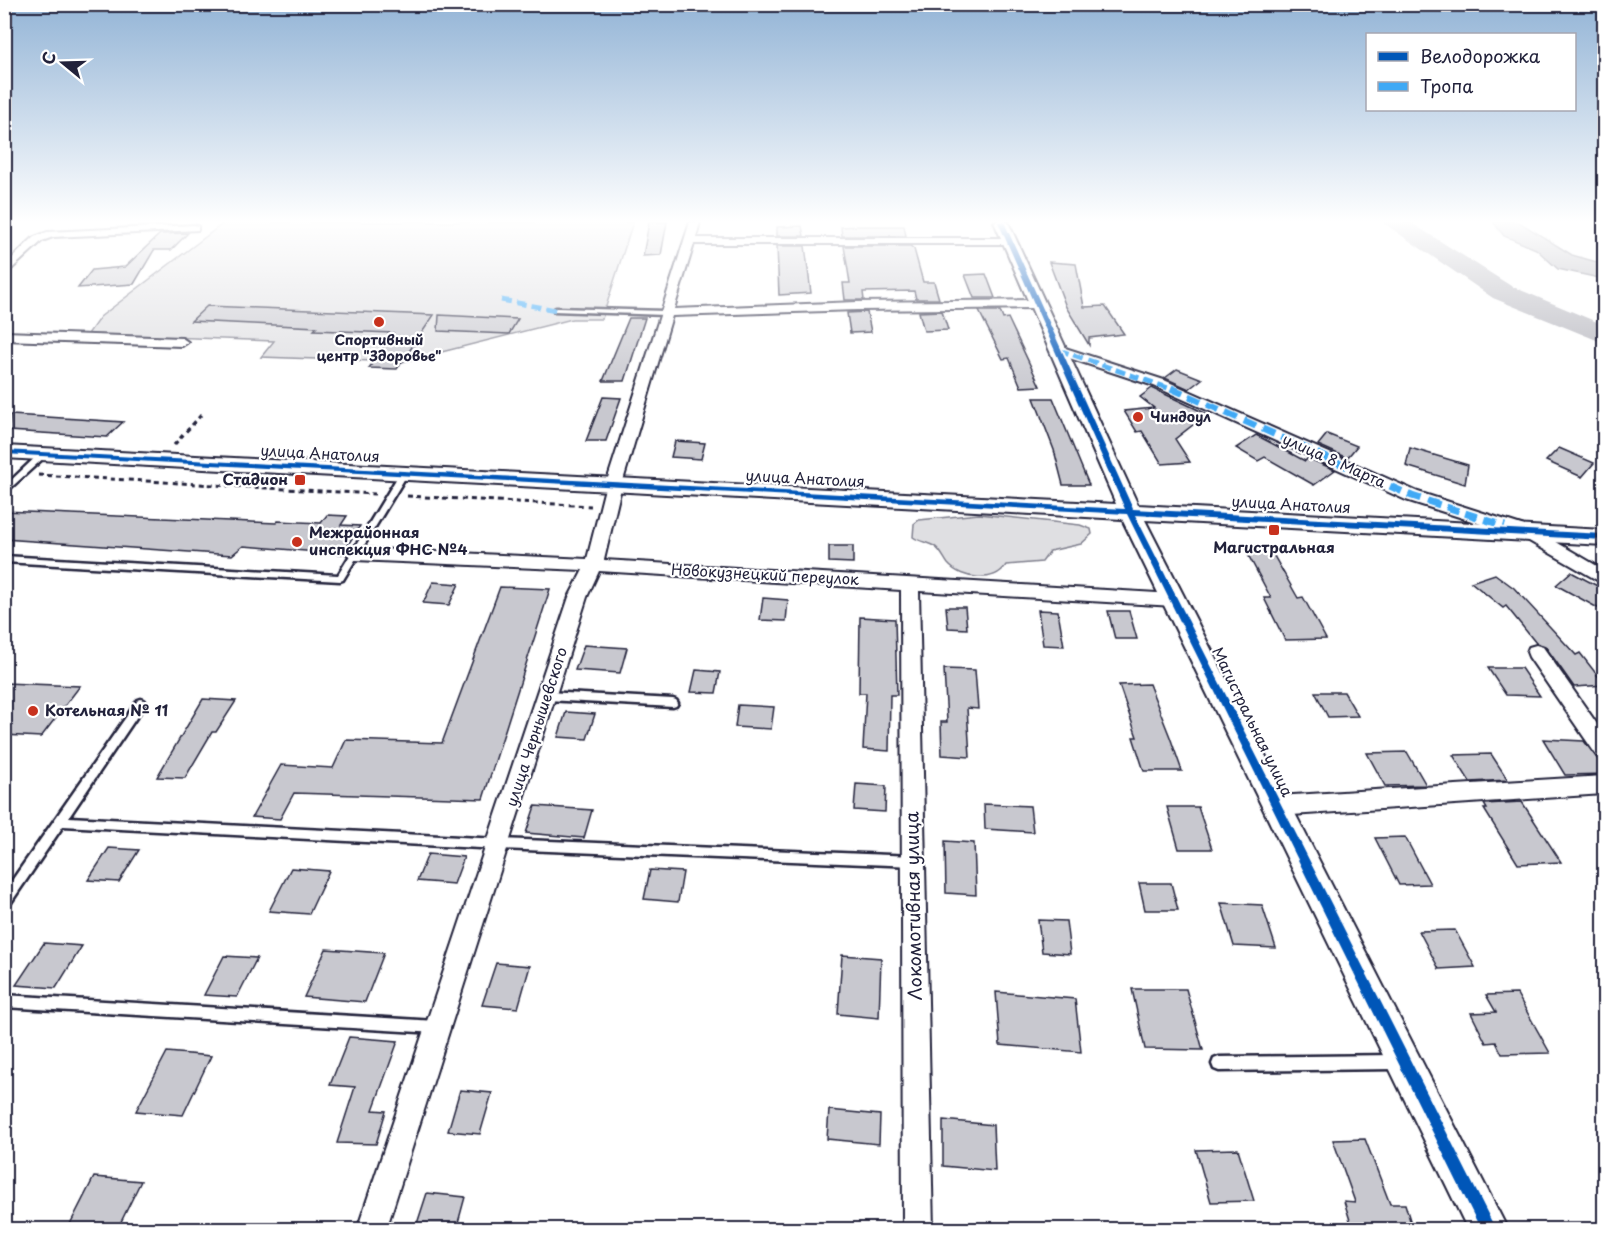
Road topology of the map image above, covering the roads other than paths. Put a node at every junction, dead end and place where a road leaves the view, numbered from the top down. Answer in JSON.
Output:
{"nodes":[{"id":1,"x":676,"y":280,"type":"edge"},
{"id":2,"x":1026,"y":280,"type":"edge"},
{"id":3,"x":1037,"y":304,"type":"junction"},
{"id":4,"x":556,"y":310,"type":"dead end"},
{"id":5,"x":665,"y":313,"type":"junction"},
{"id":6,"x":4,"y":336,"type":"edge"},
{"id":7,"x":182,"y":342,"type":"dead end"},
{"id":8,"x":1059,"y":350,"type":"junction"},
{"id":9,"x":4,"y":452,"type":"edge"},
{"id":10,"x":44,"y":454,"type":"junction"},
{"id":11,"x":404,"y":473,"type":"junction"},
{"id":12,"x":614,"y":484,"type":"junction"},
{"id":13,"x":4,"y":492,"type":"edge"},
{"id":14,"x":1130,"y":512,"type":"junction"},
{"id":15,"x":1528,"y":533,"type":"junction"},
{"id":16,"x":1605,"y":537,"type":"edge"},
{"id":17,"x":355,"y":554,"type":"junction"},
{"id":18,"x":4,"y":559,"type":"edge"},
{"id":19,"x":594,"y":565,"type":"junction"},
{"id":20,"x":1605,"y":578,"type":"edge"},
{"id":21,"x":910,"y":583,"type":"junction"},
{"id":22,"x":1174,"y":600,"type":"junction"},
{"id":23,"x":1536,"y":652,"type":"dead end"},
{"id":24,"x":547,"y":696,"type":"junction"},
{"id":25,"x":141,"y":703,"type":"dead end"},
{"id":26,"x":673,"y":703,"type":"dead end"},
{"id":27,"x":1605,"y":750,"type":"edge"},
{"id":28,"x":1605,"y":785,"type":"edge"},
{"id":29,"x":1277,"y":806,"type":"junction"},
{"id":30,"x":59,"y":821,"type":"junction"},
{"id":31,"x":499,"y":844,"type":"junction"},
{"id":32,"x":914,"y":861,"type":"junction"},
{"id":33,"x":4,"y":903,"type":"edge"},
{"id":34,"x":4,"y":1001,"type":"edge"},
{"id":35,"x":438,"y":1027,"type":"junction"},
{"id":36,"x":1405,"y":1062,"type":"junction"},
{"id":37,"x":1219,"y":1064,"type":"dead end"},
{"id":38,"x":371,"y":1230,"type":"edge"},
{"id":39,"x":918,"y":1230,"type":"edge"},
{"id":40,"x":1489,"y":1230,"type":"edge"}],
"edges":[{"from":1,"to":5,"type":"street","name":"улица Чернышевского"},
{"from":2,"to":3,"type":"street","name":"Магистральная улица"},
{"from":3,"to":5,"type":"street"},
{"from":3,"to":8,"type":"street","name":"Магистральная улица"},
{"from":4,"to":5,"type":"lane"},
{"from":5,"to":12,"type":"street","name":"улица Чернышевского"},
{"from":6,"to":7,"type":"street"},
{"from":8,"to":14,"type":"street","name":"Магистральная улица"},
{"from":8,"to":15,"type":"street","name":"улица 8 Марта"},
{"from":9,"to":10,"type":"street","name":"улица Анатолия"},
{"from":10,"to":11,"type":"street","name":"улица Анатолия"},
{"from":10,"to":13,"type":"lane"},
{"from":11,"to":12,"type":"street","name":"улица Анатолия"},
{"from":11,"to":17,"type":"lane"},
{"from":12,"to":14,"type":"street","name":"улица Анатолия"},
{"from":12,"to":19,"type":"street","name":"улица Чернышевского"},
{"from":14,"to":15,"type":"street","name":"улица Анатолия"},
{"from":14,"to":22,"type":"street","name":"Магистральная улица"},
{"from":15,"to":16,"type":"street","name":"улица Анатолия"},
{"from":15,"to":20,"type":"street","name":"улица 8 Марта"},
{"from":17,"to":18,"type":"lane"},
{"from":17,"to":19,"type":"street","name":"Новокузнецкий переулок"},
{"from":19,"to":21,"type":"street","name":"Новокузнецкий переулок"},
{"from":19,"to":24,"type":"street","name":"улица Чернышевского"},
{"from":21,"to":22,"type":"street","name":"Новокузнецкий переулок"},
{"from":21,"to":32,"type":"street","name":"Локомотивная улица"},
{"from":22,"to":29,"type":"street","name":"Магистральная улица"},
{"from":23,"to":27,"type":"street"},
{"from":24,"to":26,"type":"lane"},
{"from":24,"to":31,"type":"street","name":"улица Чернышевского"},
{"from":25,"to":30,"type":"lane"},
{"from":28,"to":29,"type":"street"},
{"from":29,"to":36,"type":"street","name":"Магистральная улица"},
{"from":30,"to":31,"type":"lane"},
{"from":30,"to":33,"type":"lane"},
{"from":31,"to":32,"type":"lane"},
{"from":31,"to":35,"type":"street","name":"улица Чернышевского"},
{"from":32,"to":39,"type":"street","name":"Локомотивная улица"},
{"from":34,"to":35,"type":"lane"},
{"from":35,"to":38,"type":"street","name":"улица Чернышевского"},
{"from":36,"to":37,"type":"lane"},
{"from":36,"to":40,"type":"street","name":"Магистральная улица"}]}
